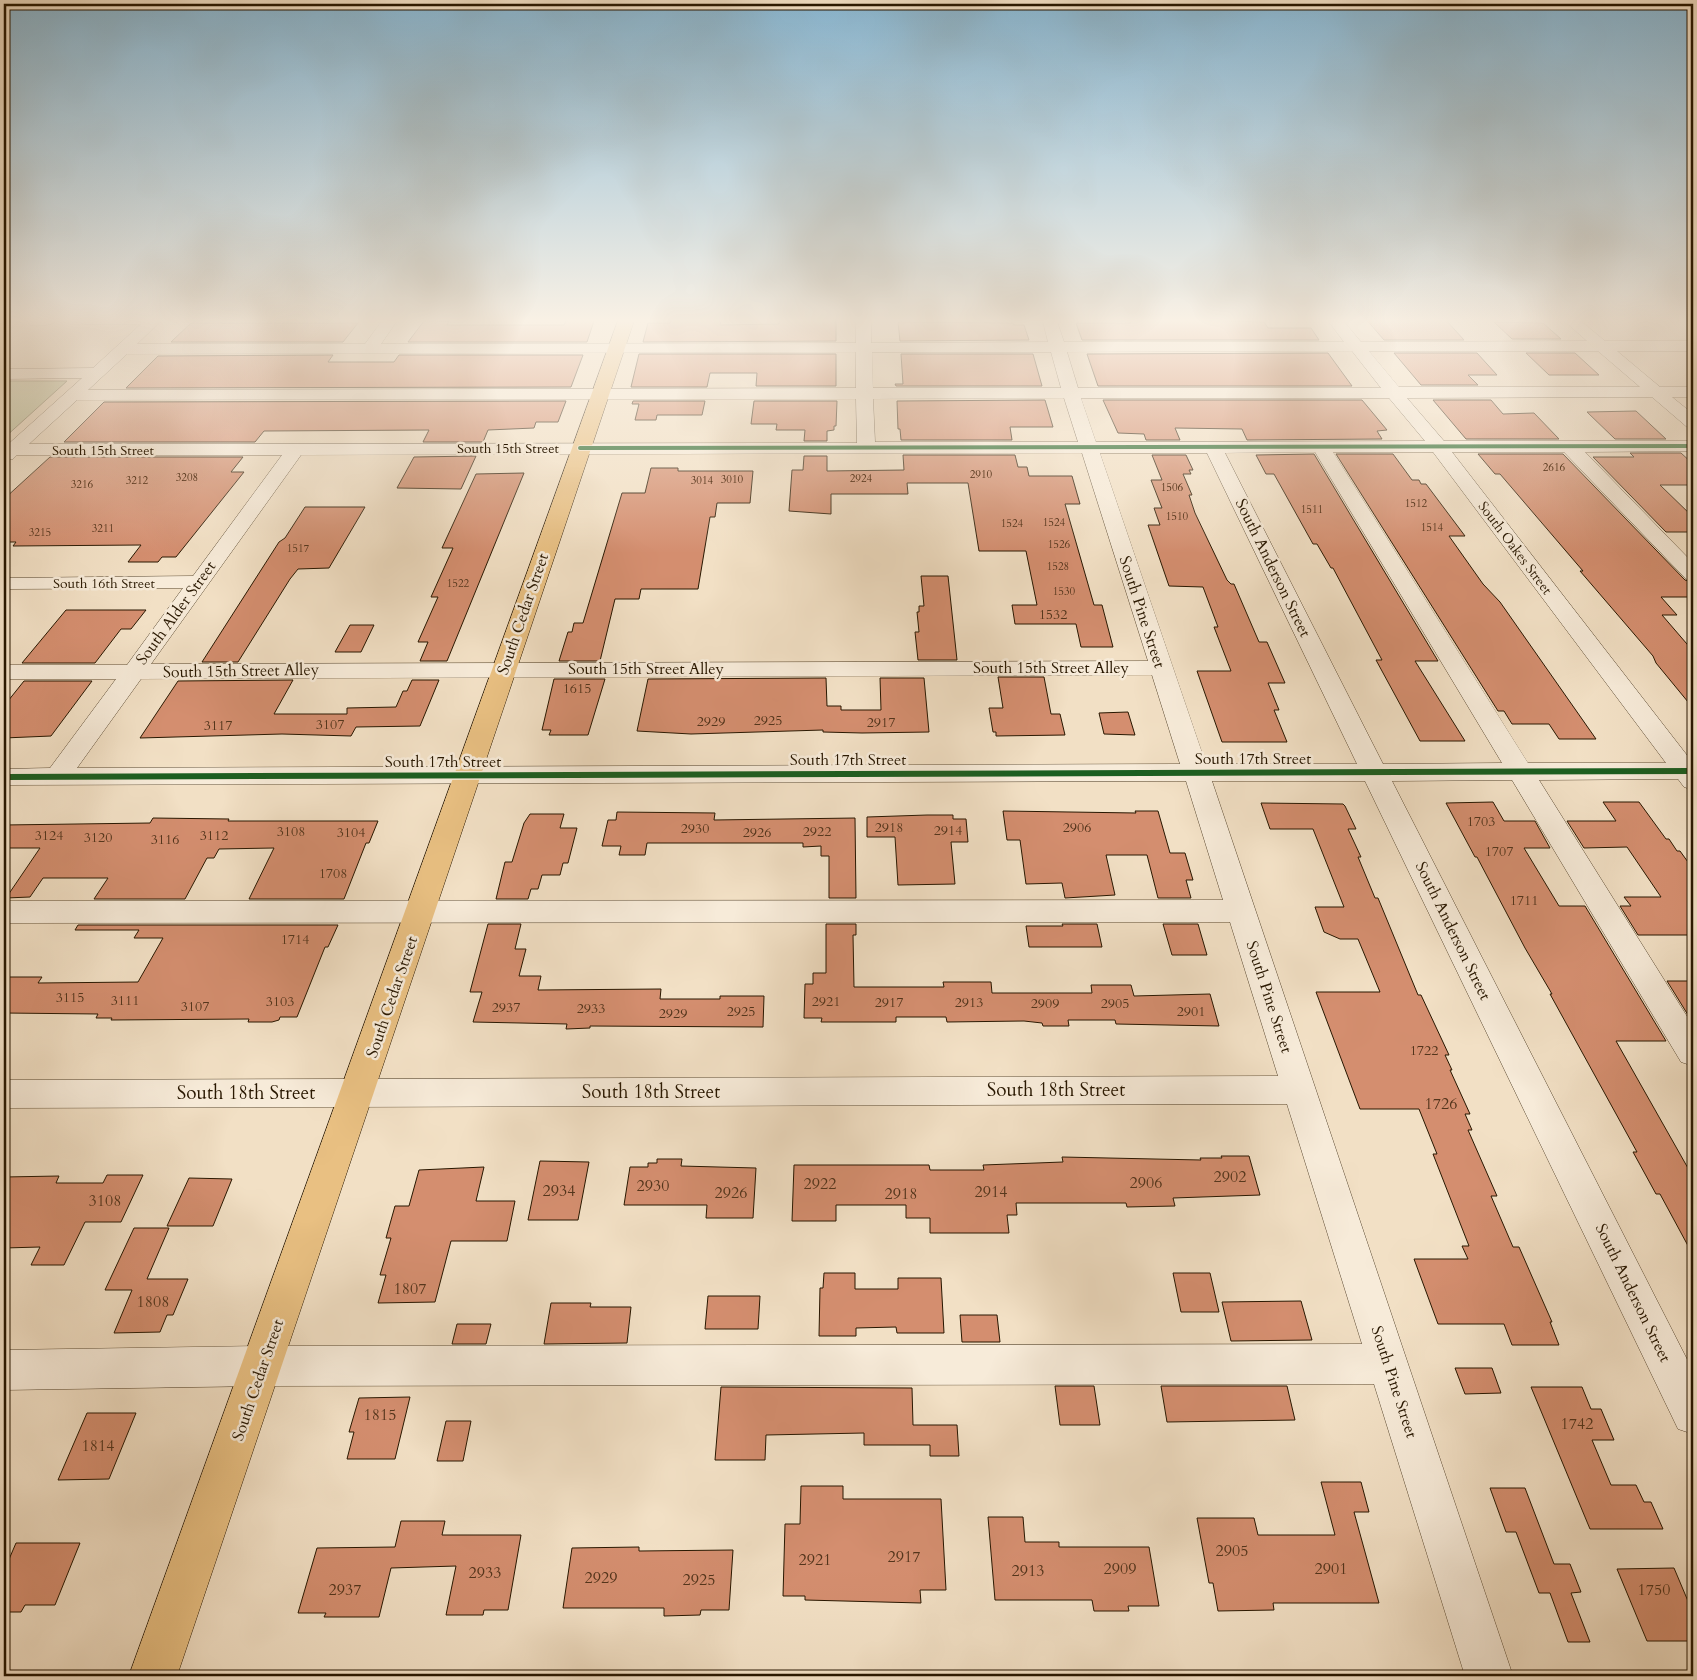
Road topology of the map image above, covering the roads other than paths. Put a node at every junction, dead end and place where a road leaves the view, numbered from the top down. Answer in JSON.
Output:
{"nodes":[{"id":1,"x":71,"y":396,"type":"edge"},
{"id":2,"x":599,"y":396,"type":"edge"},
{"id":3,"x":864,"y":396,"type":"edge"},
{"id":4,"x":1071,"y":396,"type":"edge"},
{"id":5,"x":1398,"y":396,"type":"edge"},
{"id":6,"x":1661,"y":396,"type":"edge"},
{"id":7,"x":1693,"y":423,"type":"edge"},
{"id":8,"x":1320,"y":446,"type":"junction"},
{"id":9,"x":1438,"y":446,"type":"junction"},
{"id":10,"x":1569,"y":446,"type":"junction"},
{"id":11,"x":1693,"y":446,"type":"edge"},
{"id":12,"x":866,"y":447,"type":"junction"},
{"id":13,"x":1088,"y":447,"type":"junction"},
{"id":14,"x":1213,"y":447,"type":"junction"},
{"id":15,"x":580,"y":448,"type":"junction"},
{"id":16,"x":296,"y":449,"type":"junction"},
{"id":17,"x":9,"y":454,"type":"edge"},
{"id":18,"x":1693,"y":575,"type":"edge"},
{"id":19,"x":198,"y":582,"type":"junction"},
{"id":20,"x":10,"y":583,"type":"dead end"},
{"id":21,"x":1160,"y":668,"type":"junction"},
{"id":22,"x":504,"y":670,"type":"junction"},
{"id":23,"x":4,"y":672,"type":"edge"},
{"id":24,"x":133,"y":672,"type":"junction"},
{"id":25,"x":1520,"y":772,"type":"junction"},
{"id":26,"x":1196,"y":773,"type":"junction"},
{"id":27,"x":1374,"y":773,"type":"junction"},
{"id":28,"x":1691,"y":774,"type":"edge"},
{"id":29,"x":469,"y":775,"type":"junction"},
{"id":30,"x":58,"y":776,"type":"junction"},
{"id":31,"x":4,"y":777,"type":"edge"},
{"id":32,"x":1241,"y":911,"type":"junction"},
{"id":33,"x":4,"y":912,"type":"edge"},
{"id":34,"x":421,"y":912,"type":"junction"},
{"id":35,"x":1693,"y":1053,"type":"edge"},
{"id":36,"x":1299,"y":1090,"type":"junction"},
{"id":37,"x":358,"y":1093,"type":"junction"},
{"id":38,"x":4,"y":1094,"type":"edge"},
{"id":39,"x":1388,"y":1364,"type":"junction"},
{"id":40,"x":264,"y":1366,"type":"junction"},
{"id":41,"x":4,"y":1370,"type":"edge"},
{"id":42,"x":1693,"y":1414,"type":"edge"},
{"id":43,"x":153,"y":1676,"type":"edge"},
{"id":44,"x":1489,"y":1676,"type":"edge"}],
"edges":[{"from":1,"to":17,"type":"street"},
{"from":2,"to":15,"type":"main road","name":"South Cedar Street"},
{"from":3,"to":12,"type":"street"},
{"from":4,"to":13,"type":"street","name":"South Pine Street"},
{"from":5,"to":9,"type":"street","name":"South Oakes Street"},
{"from":6,"to":7,"type":"street"},
{"from":8,"to":9,"type":"street","name":"South 15th Street"},
{"from":8,"to":14,"type":"street","name":"South 15th Street"},
{"from":8,"to":25,"type":"street"},
{"from":9,"to":10,"type":"street","name":"South 15th Street"},
{"from":9,"to":28,"type":"street","name":"South Oakes Street"},
{"from":10,"to":11,"type":"street","name":"South 15th Street"},
{"from":10,"to":18,"type":"street"},
{"from":12,"to":13,"type":"street","name":"South 15th Street"},
{"from":12,"to":15,"type":"street","name":"South 15th Street"},
{"from":13,"to":14,"type":"street","name":"South 15th Street"},
{"from":13,"to":21,"type":"street","name":"South Pine Street"},
{"from":14,"to":27,"type":"street","name":"South Anderson Street"},
{"from":15,"to":16,"type":"street","name":"South 15th Street"},
{"from":15,"to":22,"type":"main road","name":"South Cedar Street"},
{"from":16,"to":17,"type":"street","name":"South 15th Street"},
{"from":16,"to":19,"type":"street","name":"South Alder Street"},
{"from":19,"to":20,"type":"street","name":"South 16th Street"},
{"from":19,"to":24,"type":"street","name":"South Alder Street"},
{"from":21,"to":22,"type":"street","name":"South 15th Street Alley"},
{"from":21,"to":26,"type":"street","name":"South Pine Street"},
{"from":22,"to":24,"type":"street","name":"South 15th Street Alley"},
{"from":22,"to":29,"type":"main road","name":"South Cedar Street"},
{"from":23,"to":24,"type":"street","name":"South 15th Street Alley"},
{"from":24,"to":30,"type":"street","name":"South Alder Street"},
{"from":25,"to":27,"type":"street","name":"South 17th Street"},
{"from":25,"to":28,"type":"street","name":"South 17th Street"},
{"from":25,"to":35,"type":"street"},
{"from":26,"to":27,"type":"street","name":"South 17th Street"},
{"from":26,"to":29,"type":"street","name":"South 17th Street"},
{"from":26,"to":32,"type":"street","name":"South Pine Street"},
{"from":27,"to":42,"type":"street","name":"South Anderson Street"},
{"from":29,"to":30,"type":"street","name":"South 17th Street"},
{"from":29,"to":34,"type":"main road","name":"South Cedar Street"},
{"from":30,"to":31,"type":"street","name":"South 17th Street"},
{"from":32,"to":34,"type":"street"},
{"from":32,"to":36,"type":"street","name":"South Pine Street"},
{"from":33,"to":34,"type":"street"},
{"from":34,"to":37,"type":"main road","name":"South Cedar Street"},
{"from":36,"to":37,"type":"street","name":"South 18th Street"},
{"from":36,"to":39,"type":"street","name":"South Pine Street"},
{"from":37,"to":38,"type":"street","name":"South 18th Street"},
{"from":37,"to":40,"type":"main road","name":"South Cedar Street"},
{"from":39,"to":40,"type":"street"},
{"from":39,"to":44,"type":"street","name":"South Pine Street"},
{"from":40,"to":41,"type":"street"},
{"from":40,"to":43,"type":"main road","name":"South Cedar Street"}]}
